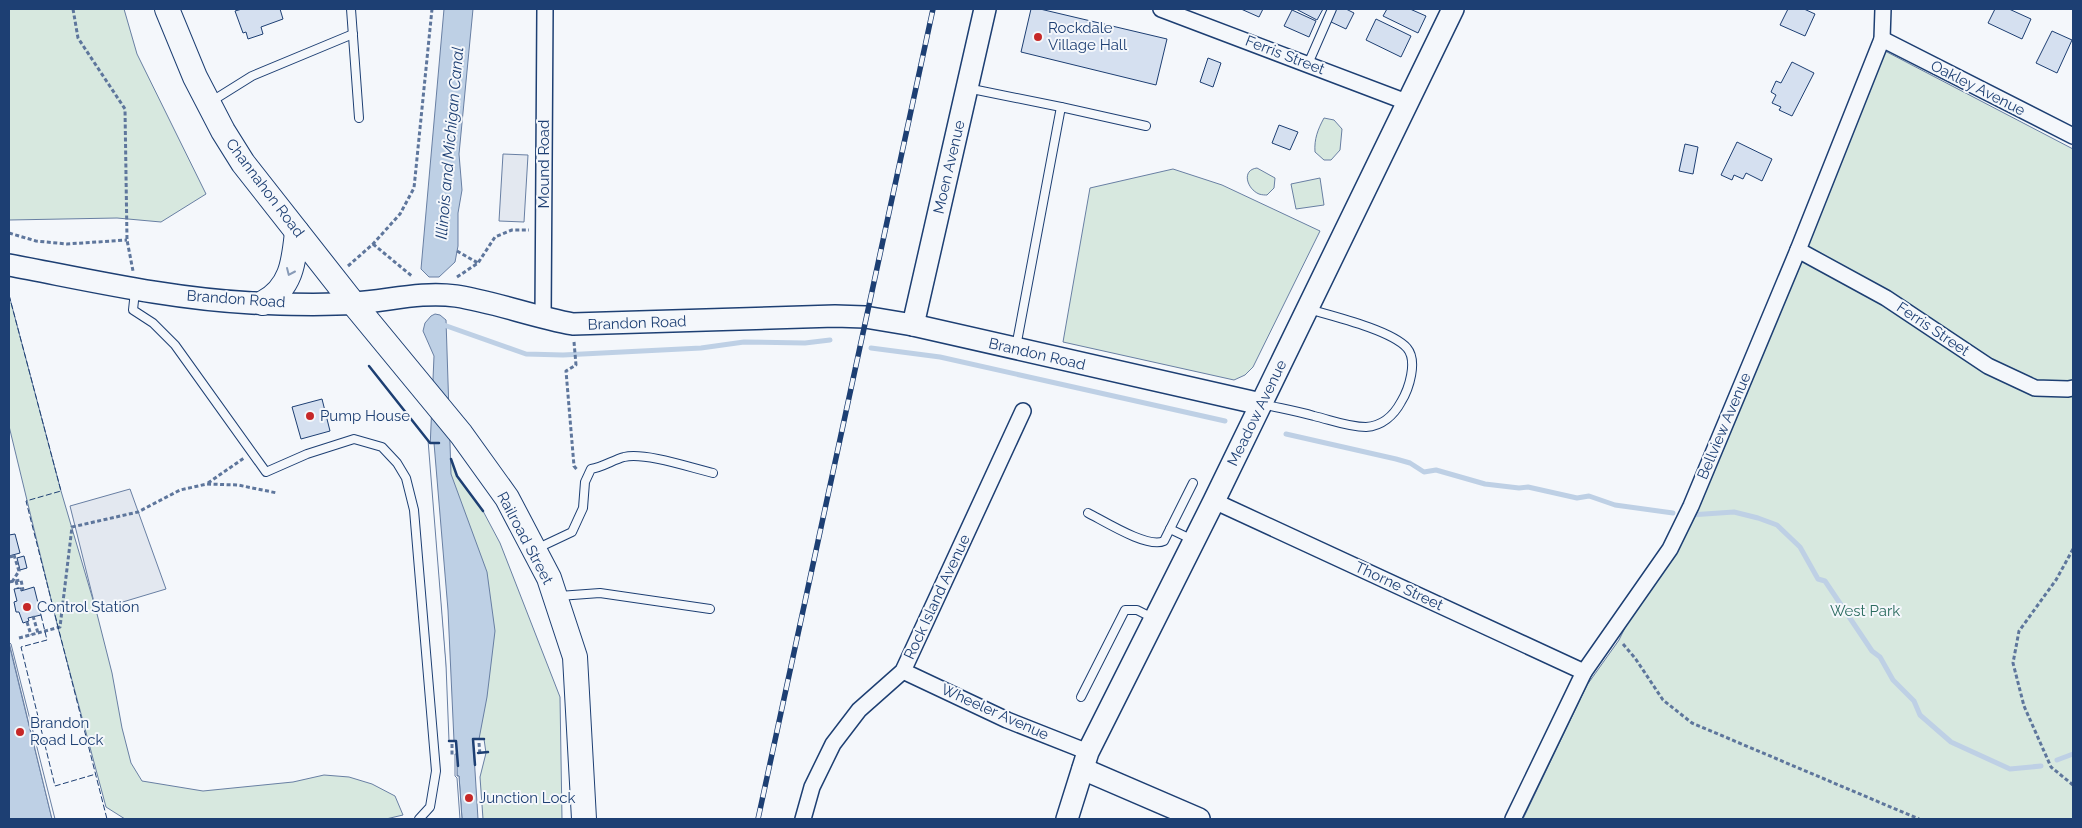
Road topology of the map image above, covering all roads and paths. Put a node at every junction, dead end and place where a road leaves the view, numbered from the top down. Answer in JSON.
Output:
{"nodes":[{"id":1,"x":73,"y":9,"type":"edge"},
{"id":2,"x":167,"y":9,"type":"edge"},
{"id":3,"x":352,"y":9,"type":"edge"},
{"id":4,"x":432,"y":9,"type":"edge"},
{"id":5,"x":545,"y":9,"type":"edge"},
{"id":6,"x":985,"y":9,"type":"edge"},
{"id":7,"x":1161,"y":9,"type":"edge"},
{"id":8,"x":1332,"y":9,"type":"edge"},
{"id":9,"x":1453,"y":9,"type":"edge"},
{"id":10,"x":1883,"y":9,"type":"edge"},
{"id":11,"x":1189,"y":13,"type":"edge"},
{"id":12,"x":353,"y":34,"type":"junction"},
{"id":13,"x":1882,"y":39,"type":"junction"},
{"id":14,"x":1308,"y":64,"type":"junction"},
{"id":15,"x":967,"y":88,"type":"junction"},
{"id":16,"x":1409,"y":103,"type":"junction"},
{"id":17,"x":208,"y":104,"type":"junction"},
{"id":18,"x":1061,"y":107,"type":"junction"},
{"id":19,"x":359,"y":118,"type":"dead end"},
{"id":20,"x":1146,"y":126,"type":"dead end"},
{"id":21,"x":2073,"y":136,"type":"edge"},
{"id":22,"x":544,"y":231,"type":"junction"},
{"id":23,"x":297,"y":232,"type":"junction"},
{"id":24,"x":9,"y":233,"type":"edge"},
{"id":25,"x":127,"y":240,"type":"junction"},
{"id":26,"x":373,"y":244,"type":"junction"},
{"id":27,"x":1798,"y":250,"type":"junction"},
{"id":28,"x":457,"y":251,"type":"dead end"},
{"id":29,"x":478,"y":263,"type":"junction"},
{"id":30,"x":9,"y":265,"type":"edge"},
{"id":31,"x":334,"y":278,"type":"junction"},
{"id":32,"x":419,"y":280,"type":"dead end"},
{"id":33,"x":453,"y":280,"type":"dead end"},
{"id":34,"x":136,"y":288,"type":"junction"},
{"id":35,"x":263,"y":303,"type":"junction"},
{"id":36,"x":353,"y":304,"type":"junction"},
{"id":37,"x":1308,"y":309,"type":"junction"},
{"id":38,"x":543,"y":319,"type":"junction"},
{"id":39,"x":913,"y":325,"type":"junction"},
{"id":40,"x":574,"y":344,"type":"dead end"},
{"id":41,"x":1016,"y":349,"type":"junction"},
{"id":42,"x":2073,"y":388,"type":"edge"},
{"id":43,"x":1262,"y":404,"type":"junction"},
{"id":44,"x":1023,"y":411,"type":"dead end"},
{"id":45,"x":252,"y":451,"type":"junction"},
{"id":46,"x":713,"y":473,"type":"dead end"},
{"id":47,"x":585,"y":482,"type":"junction"},
{"id":48,"x":1193,"y":483,"type":"dead end"},
{"id":49,"x":207,"y":484,"type":"junction"},
{"id":50,"x":277,"y":493,"type":"dead end"},
{"id":51,"x":1214,"y":501,"type":"junction"},
{"id":52,"x":1088,"y":513,"type":"dead end"},
{"id":53,"x":1170,"y":529,"type":"junction"},
{"id":54,"x":1194,"y":541,"type":"junction"},
{"id":55,"x":2073,"y":549,"type":"edge"},
{"id":56,"x":534,"y":550,"type":"junction"},
{"id":57,"x":9,"y":557,"type":"edge"},
{"id":58,"x":12,"y":582,"type":"edge"},
{"id":59,"x":18,"y":588,"type":"dead end"},
{"id":60,"x":23,"y":590,"type":"dead end"},
{"id":61,"x":555,"y":596,"type":"junction"},
{"id":62,"x":710,"y":610,"type":"dead end"},
{"id":63,"x":33,"y":616,"type":"dead end"},
{"id":64,"x":1155,"y":619,"type":"junction"},
{"id":65,"x":27,"y":622,"type":"dead end"},
{"id":66,"x":38,"y":633,"type":"junction"},
{"id":67,"x":1612,"y":633,"type":"junction"},
{"id":68,"x":31,"y":635,"type":"junction"},
{"id":69,"x":19,"y":638,"type":"dead end"},
{"id":70,"x":902,"y":671,"type":"junction"},
{"id":71,"x":1584,"y":672,"type":"junction"},
{"id":72,"x":1082,"y":697,"type":"dead end"},
{"id":73,"x":479,"y":743,"type":"dead end"},
{"id":74,"x":452,"y":744,"type":"dead end"},
{"id":75,"x":480,"y":755,"type":"dead end"},
{"id":76,"x":452,"y":757,"type":"dead end"},
{"id":77,"x":1086,"y":760,"type":"junction"},
{"id":78,"x":2073,"y":785,"type":"edge"},
{"id":79,"x":419,"y":819,"type":"edge"},
{"id":80,"x":584,"y":819,"type":"edge"},
{"id":81,"x":803,"y":819,"type":"edge"},
{"id":82,"x":1067,"y":819,"type":"edge"},
{"id":83,"x":1199,"y":819,"type":"edge"},
{"id":84,"x":1513,"y":819,"type":"edge"},
{"id":85,"x":1919,"y":819,"type":"edge"}],
"edges":[{"from":1,"to":25,"type":"path"},
{"from":2,"to":17,"type":"main road","name":"Channahon Road"},
{"from":3,"to":12,"type":"lane"},
{"from":4,"to":26,"type":"path"},
{"from":5,"to":22,"type":"street","name":"Mound Road"},
{"from":6,"to":15,"type":"street","name":"Moen Avenue"},
{"from":7,"to":11,"type":"street","name":"Ferris Street"},
{"from":8,"to":14,"type":"lane"},
{"from":9,"to":16,"type":"street","name":"Meadow Avenue"},
{"from":10,"to":13,"type":"street","name":"Bellview Avenue"},
{"from":11,"to":14,"type":"street","name":"Ferris Street"},
{"from":12,"to":17,"type":"lane"},
{"from":12,"to":19,"type":"lane"},
{"from":13,"to":21,"type":"street","name":"Oakley Avenue"},
{"from":13,"to":27,"type":"street","name":"Bellview Avenue"},
{"from":14,"to":16,"type":"street","name":"Ferris Street"},
{"from":15,"to":18,"type":"lane"},
{"from":15,"to":39,"type":"street","name":"Moen Avenue"},
{"from":16,"to":37,"type":"street","name":"Meadow Avenue"},
{"from":17,"to":23,"type":"main road","name":"Channahon Road"},
{"from":18,"to":20,"type":"lane"},
{"from":18,"to":41,"type":"lane"},
{"from":22,"to":29,"type":"path"},
{"from":22,"to":38,"type":"street","name":"Mound Road"},
{"from":23,"to":31,"type":"main road","name":"Channahon Road"},
{"from":23,"to":35,"type":"main road","one_way":true},
{"from":24,"to":25,"type":"path"},
{"from":25,"to":34,"type":"path"},
{"from":26,"to":31,"type":"path"},
{"from":26,"to":32,"type":"path"},
{"from":27,"to":42,"type":"street","name":"Ferris Street"},
{"from":27,"to":67,"type":"street","name":"Bellview Avenue"},
{"from":28,"to":29,"type":"path"},
{"from":29,"to":33,"type":"path"},
{"from":30,"to":34,"type":"street","name":"Brandon Road"},
{"from":31,"to":36,"type":"main road","name":"Channahon Road"},
{"from":34,"to":35,"type":"street","name":"Brandon Road"},
{"from":34,"to":45,"type":"lane"},
{"from":35,"to":36,"type":"street","name":"Brandon Road"},
{"from":36,"to":38,"type":"street","name":"Brandon Road"},
{"from":36,"to":56,"type":"main road","name":"Railroad Street"},
{"from":37,"to":43,"type":"street","name":"Meadow Avenue"},
{"from":37,"to":43,"type":"lane"},
{"from":38,"to":39,"type":"street","name":"Brandon Road"},
{"from":39,"to":41,"type":"street","name":"Brandon Road"},
{"from":40,"to":47,"type":"path"},
{"from":41,"to":43,"type":"street","name":"Brandon Road"},
{"from":43,"to":51,"type":"street","name":"Meadow Avenue"},
{"from":44,"to":70,"type":"street","name":"Rock Island Avenue"},
{"from":45,"to":49,"type":"path"},
{"from":45,"to":79,"type":"lane"},
{"from":46,"to":47,"type":"lane"},
{"from":47,"to":56,"type":"lane"},
{"from":48,"to":53,"type":"lane"},
{"from":49,"to":50,"type":"path"},
{"from":49,"to":66,"type":"path"},
{"from":51,"to":54,"type":"street","name":"Meadow Avenue"},
{"from":51,"to":71,"type":"street","name":"Thorne Street"},
{"from":52,"to":53,"type":"lane"},
{"from":53,"to":54,"type":"lane"},
{"from":54,"to":64,"type":"street","name":"Meadow Avenue"},
{"from":55,"to":78,"type":"path"},
{"from":56,"to":61,"type":"main road","name":"Railroad Street"},
{"from":57,"to":58,"type":"path"},
{"from":58,"to":59,"type":"path"},
{"from":58,"to":60,"type":"path"},
{"from":61,"to":62,"type":"lane"},
{"from":61,"to":80,"type":"main road","name":"Railroad Street"},
{"from":63,"to":66,"type":"path"},
{"from":64,"to":72,"type":"lane"},
{"from":64,"to":77,"type":"street","name":"Meadow Avenue"},
{"from":65,"to":68,"type":"path"},
{"from":66,"to":68,"type":"path"},
{"from":67,"to":71,"type":"street","name":"Bellview Avenue"},
{"from":67,"to":85,"type":"path"},
{"from":68,"to":69,"type":"path"},
{"from":70,"to":77,"type":"street","name":"Wheeler Avenue"},
{"from":70,"to":81,"type":"street","name":"Rock Island Avenue"},
{"from":71,"to":84,"type":"street","name":"Bellview Avenue"},
{"from":73,"to":75,"type":"path"},
{"from":74,"to":76,"type":"path"},
{"from":77,"to":82,"type":"street","name":"Meadow Avenue"},
{"from":77,"to":83,"type":"street","name":"Wheeler Avenue"}]}
